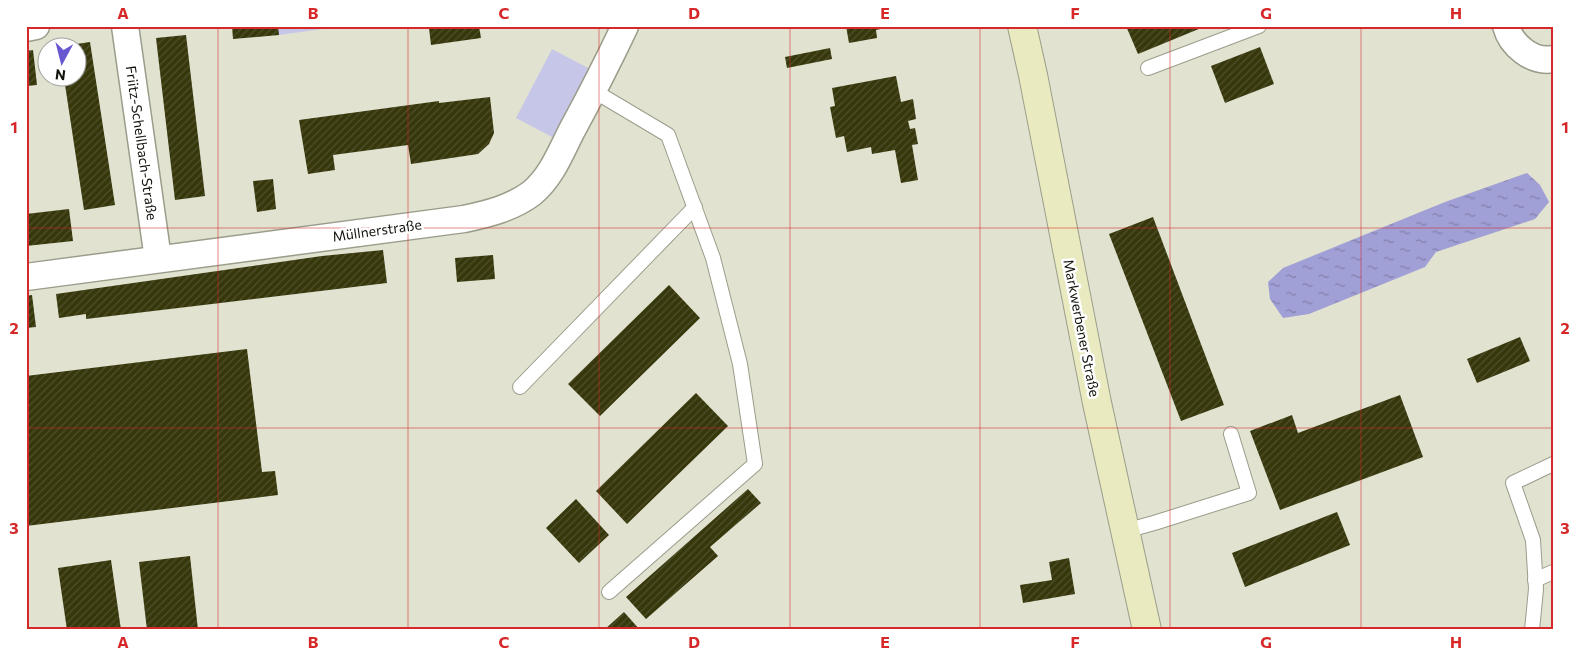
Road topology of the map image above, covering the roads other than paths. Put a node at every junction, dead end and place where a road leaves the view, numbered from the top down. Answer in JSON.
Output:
{"nodes":[{"id":1,"x":36,"y":26,"type":"edge"},
{"id":2,"x":125,"y":26,"type":"edge"},
{"id":3,"x":625,"y":26,"type":"edge"},
{"id":4,"x":1022,"y":26,"type":"edge"},
{"id":5,"x":1259,"y":26,"type":"edge"},
{"id":6,"x":1506,"y":26,"type":"edge"},
{"id":7,"x":26,"y":28,"type":"edge"},
{"id":8,"x":1553,"y":59,"type":"edge"},
{"id":9,"x":1148,"y":68,"type":"dead end"},
{"id":10,"x":594,"y":91,"type":"junction"},
{"id":11,"x":695,"y":207,"type":"junction"},
{"id":12,"x":158,"y":260,"type":"junction"},
{"id":13,"x":26,"y":277,"type":"edge"},
{"id":14,"x":520,"y":387,"type":"dead end"},
{"id":15,"x":1231,"y":434,"type":"dead end"},
{"id":16,"x":1553,"y":464,"type":"edge"},
{"id":17,"x":1125,"y":531,"type":"junction"},
{"id":18,"x":1553,"y":572,"type":"edge"},
{"id":19,"x":1535,"y":580,"type":"junction"},
{"id":20,"x":609,"y":592,"type":"dead end"},
{"id":21,"x":1147,"y":630,"type":"edge"},
{"id":22,"x":1532,"y":630,"type":"edge"}],
"edges":[{"from":1,"to":7,"type":"street"},
{"from":2,"to":12,"type":"street","name":"Friitz-Schellbach-Straße"},
{"from":3,"to":10,"type":"street","name":"Müllnerstraße"},
{"from":4,"to":17,"type":"main road","name":"Markwerbener Straße"},
{"from":5,"to":9,"type":"lane"},
{"from":6,"to":8,"type":"street"},
{"from":10,"to":11,"type":"lane"},
{"from":10,"to":12,"type":"street","name":"Müllnerstraße"},
{"from":11,"to":14,"type":"lane"},
{"from":11,"to":20,"type":"lane"},
{"from":12,"to":13,"type":"street","name":"Müllnerstraße"},
{"from":15,"to":17,"type":"lane"},
{"from":16,"to":19,"type":"lane"},
{"from":17,"to":21,"type":"main road","name":"Markwerbener Straße"},
{"from":18,"to":19,"type":"lane"},
{"from":19,"to":22,"type":"lane"}]}
